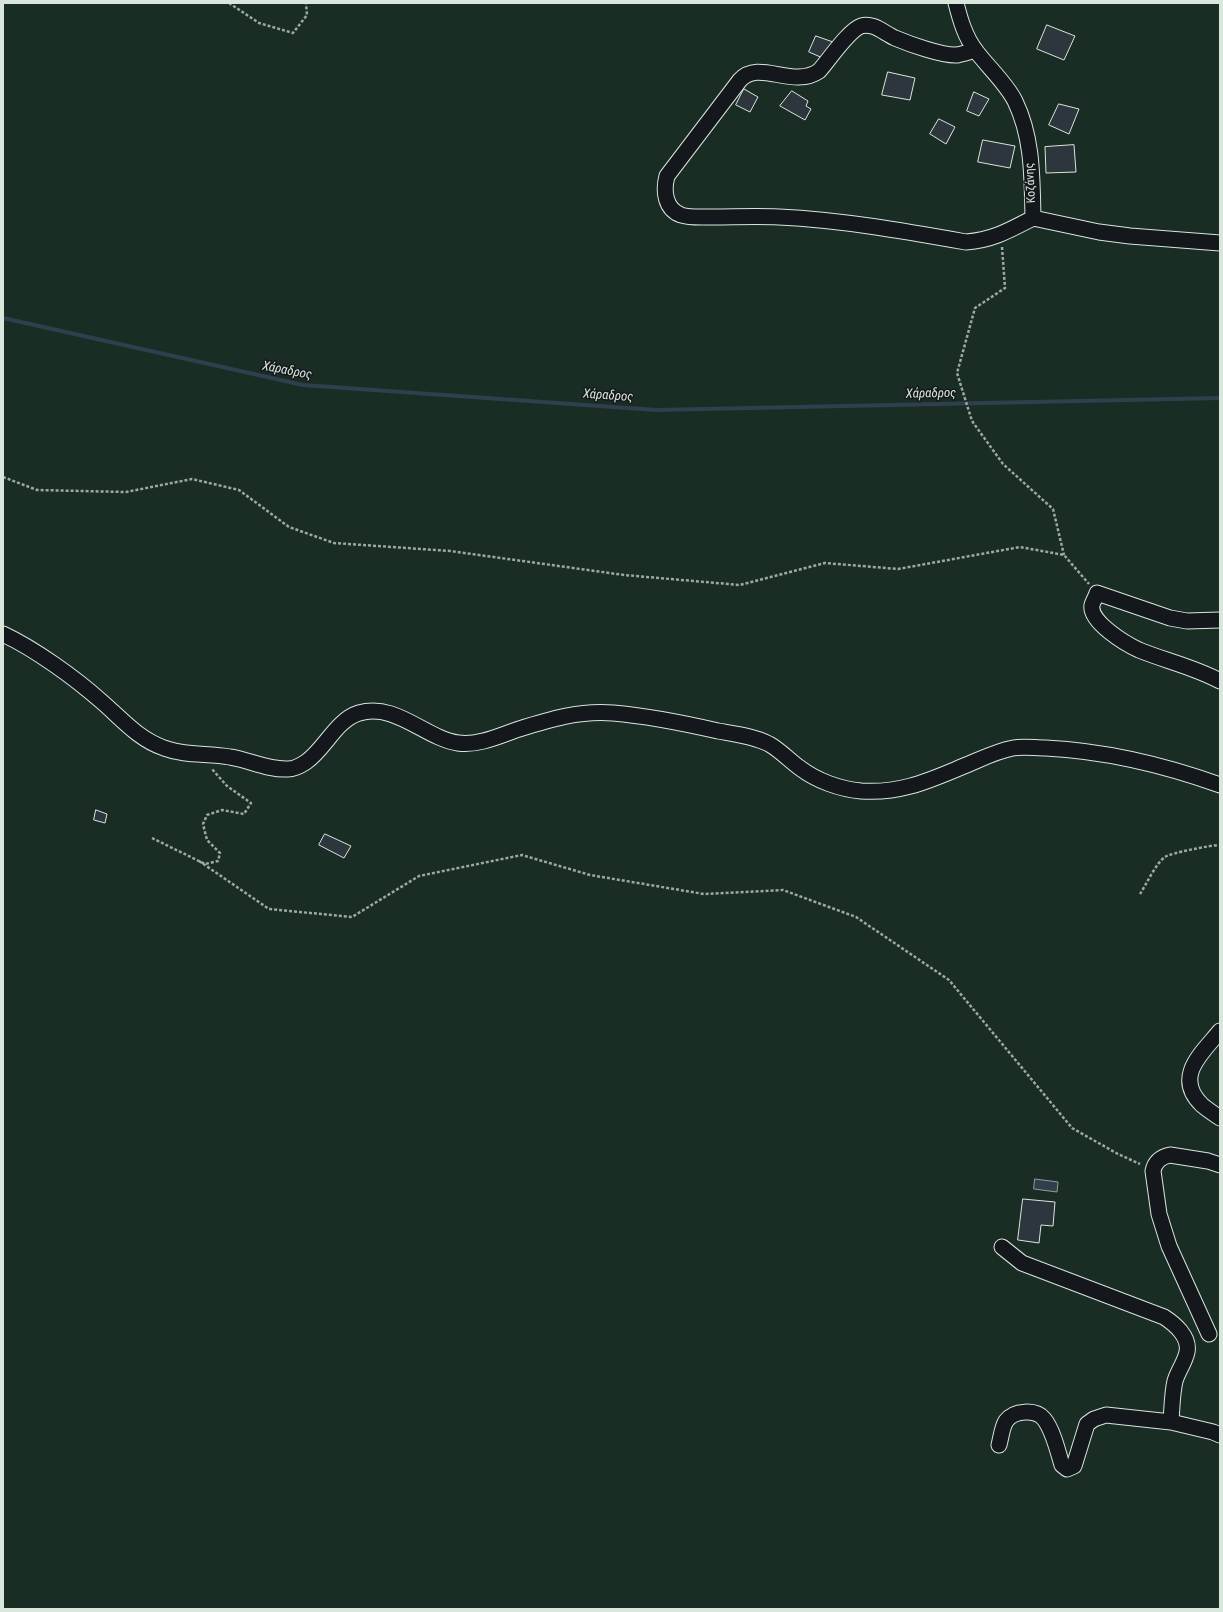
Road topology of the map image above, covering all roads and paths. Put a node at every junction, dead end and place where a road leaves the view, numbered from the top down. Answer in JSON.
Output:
{"nodes":[{"id":1,"x":229,"y":3,"type":"edge"},
{"id":2,"x":306,"y":3,"type":"edge"},
{"id":3,"x":956,"y":3,"type":"edge"},
{"id":4,"x":975,"y":50,"type":"junction"},
{"id":5,"x":1033,"y":218,"type":"junction"},
{"id":6,"x":1000,"y":236,"type":"junction"},
{"id":7,"x":1218,"y":240,"type":"edge"},
{"id":8,"x":3,"y":477,"type":"edge"},
{"id":9,"x":1064,"y":555,"type":"junction"},
{"id":10,"x":1097,"y":593,"type":"junction"},
{"id":11,"x":1220,"y":620,"type":"edge"},
{"id":12,"x":3,"y":634,"type":"edge"},
{"id":13,"x":1220,"y":681,"type":"edge"},
{"id":14,"x":210,"y":755,"type":"junction"},
{"id":15,"x":1220,"y":785,"type":"edge"},
{"id":16,"x":152,"y":838,"type":"dead end"},
{"id":17,"x":1220,"y":845,"type":"edge"},
{"id":18,"x":199,"y":861,"type":"junction"},
{"id":19,"x":1140,"y":894,"type":"dead end"},
{"id":20,"x":1220,"y":1031,"type":"edge"},
{"id":21,"x":1220,"y":1118,"type":"edge"},
{"id":22,"x":1220,"y":1165,"type":"edge"},
{"id":23,"x":1153,"y":1171,"type":"junction"},
{"id":24,"x":1002,"y":1247,"type":"dead end"},
{"id":25,"x":1209,"y":1334,"type":"dead end"},
{"id":26,"x":1171,"y":1422,"type":"junction"},
{"id":27,"x":1220,"y":1436,"type":"edge"},
{"id":28,"x":999,"y":1445,"type":"dead end"}],
"edges":[{"from":1,"to":2,"type":"path"},
{"from":3,"to":4,"type":"street","name":"Κοζάνης"},
{"from":4,"to":5,"type":"street","name":"Κοζάνης"},
{"from":4,"to":6,"type":"street"},
{"from":5,"to":6,"type":"street"},
{"from":5,"to":7,"type":"street","name":"Κοζάνης"},
{"from":6,"to":9,"type":"path"},
{"from":8,"to":9,"type":"path"},
{"from":9,"to":10,"type":"path"},
{"from":10,"to":11,"type":"street"},
{"from":10,"to":13,"type":"street"},
{"from":12,"to":14,"type":"street"},
{"from":14,"to":15,"type":"street"},
{"from":14,"to":18,"type":"path"},
{"from":16,"to":18,"type":"path"},
{"from":17,"to":19,"type":"path"},
{"from":18,"to":23,"type":"path"},
{"from":20,"to":21,"type":"street"},
{"from":22,"to":23,"type":"street"},
{"from":23,"to":25,"type":"street"},
{"from":24,"to":26,"type":"street"},
{"from":26,"to":27,"type":"street"},
{"from":26,"to":28,"type":"street"}]}
